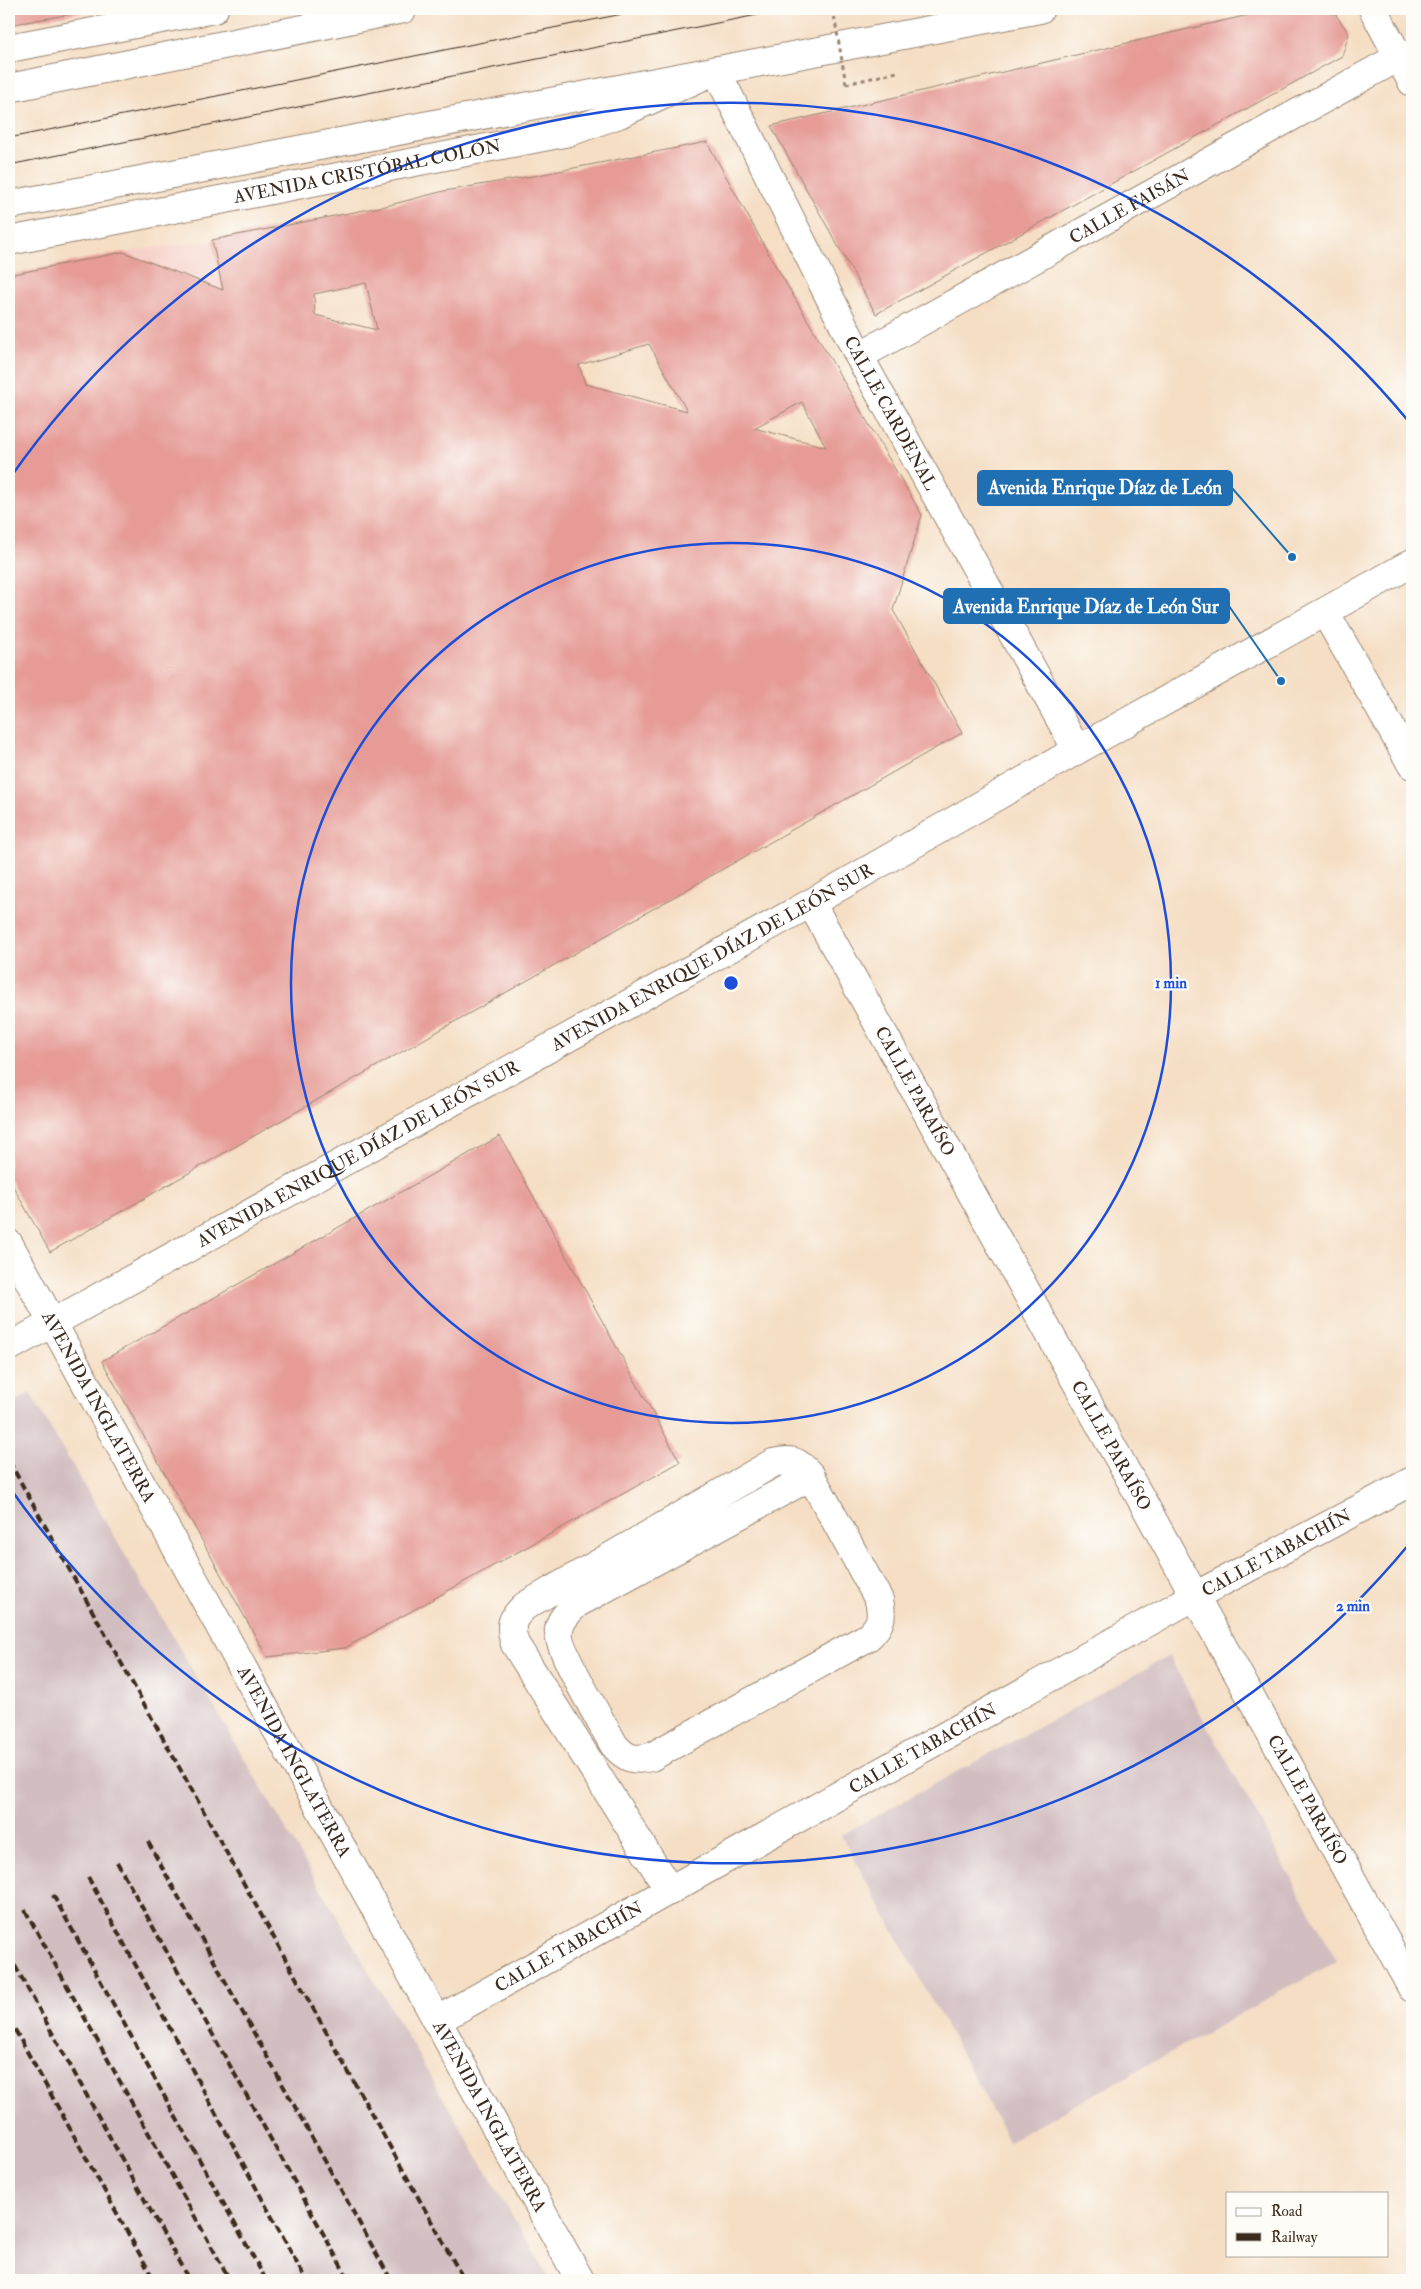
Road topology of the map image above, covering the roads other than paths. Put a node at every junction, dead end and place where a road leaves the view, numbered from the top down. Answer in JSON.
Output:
{"nodes":[{"id":1,"x":214,"y":9,"type":"edge"},
{"id":2,"x":403,"y":9,"type":"edge"},
{"id":3,"x":1040,"y":9,"type":"edge"},
{"id":4,"x":1373,"y":9,"type":"edge"},
{"id":5,"x":9,"y":48,"type":"edge"},
{"id":6,"x":1398,"y":56,"type":"junction"},
{"id":7,"x":716,"y":70,"type":"junction"},
{"id":8,"x":1412,"y":82,"type":"edge"},
{"id":9,"x":9,"y":88,"type":"edge"},
{"id":10,"x":9,"y":205,"type":"edge"},
{"id":11,"x":9,"y":242,"type":"edge"},
{"id":12,"x":859,"y":356,"type":"junction"},
{"id":13,"x":1411,"y":565,"type":"edge"},
{"id":14,"x":1325,"y":612,"type":"junction"},
{"id":15,"x":1077,"y":750,"type":"junction"},
{"id":16,"x":1412,"y":764,"type":"edge"},
{"id":17,"x":811,"y":903,"type":"junction"},
{"id":18,"x":9,"y":1244,"type":"edge"},
{"id":19,"x":53,"y":1323,"type":"junction"},
{"id":20,"x":9,"y":1347,"type":"edge"},
{"id":21,"x":811,"y":1476,"type":"junction"},
{"id":22,"x":1412,"y":1481,"type":"edge"},
{"id":23,"x":1195,"y":1596,"type":"junction"},
{"id":24,"x":670,"y":1891,"type":"junction"},
{"id":25,"x":1412,"y":1988,"type":"edge"},
{"id":26,"x":436,"y":2021,"type":"junction"},
{"id":27,"x":580,"y":2280,"type":"edge"}],
"edges":[{"from":1,"to":5,"type":"street"},
{"from":2,"to":9,"type":"street"},
{"from":3,"to":7,"type":"street","name":"AVENIDA CRISTÓBAL COLÓN"},
{"from":4,"to":6,"type":"street"},
{"from":6,"to":8,"type":"street"},
{"from":6,"to":12,"type":"street","name":"CALLE FAISÁN"},
{"from":7,"to":10,"type":"street","name":"AVENIDA CRISTÓBAL COLÓN"},
{"from":7,"to":11,"type":"street","name":"AVENIDA CRISTÓBAL COLÓN"},
{"from":7,"to":12,"type":"street","name":"CALLE CARDENAL"},
{"from":12,"to":15,"type":"street","name":"CALLE CARDENAL"},
{"from":13,"to":14,"type":"street","name":"AVENIDA ENRIQUE DÍAZ DE LEÓN SUR"},
{"from":14,"to":15,"type":"street","name":"AVENIDA ENRIQUE DÍAZ DE LEÓN SUR"},
{"from":14,"to":16,"type":"street"},
{"from":15,"to":17,"type":"street","name":"AVENIDA ENRIQUE DÍAZ DE LEÓN SUR"},
{"from":17,"to":19,"type":"street","name":"AVENIDA ENRIQUE DÍAZ DE LEÓN SUR"},
{"from":17,"to":23,"type":"street","name":"CALLE PARAÍSO"},
{"from":18,"to":19,"type":"street","name":"AVENIDA INGLATERRA"},
{"from":19,"to":20,"type":"street","name":"AVENIDA ENRIQUE DÍAZ DE LEÓN SUR"},
{"from":19,"to":26,"type":"street","name":"AVENIDA INGLATERRA"},
{"from":21,"to":21,"type":"street"},
{"from":21,"to":24,"type":"street"},
{"from":22,"to":23,"type":"street","name":"CALLE TABACHÍN"},
{"from":23,"to":24,"type":"street","name":"CALLE TABACHÍN"},
{"from":23,"to":25,"type":"street","name":"CALLE PARAÍSO"},
{"from":24,"to":26,"type":"street","name":"CALLE TABACHÍN"},
{"from":26,"to":27,"type":"street","name":"AVENIDA INGLATERRA"}]}
